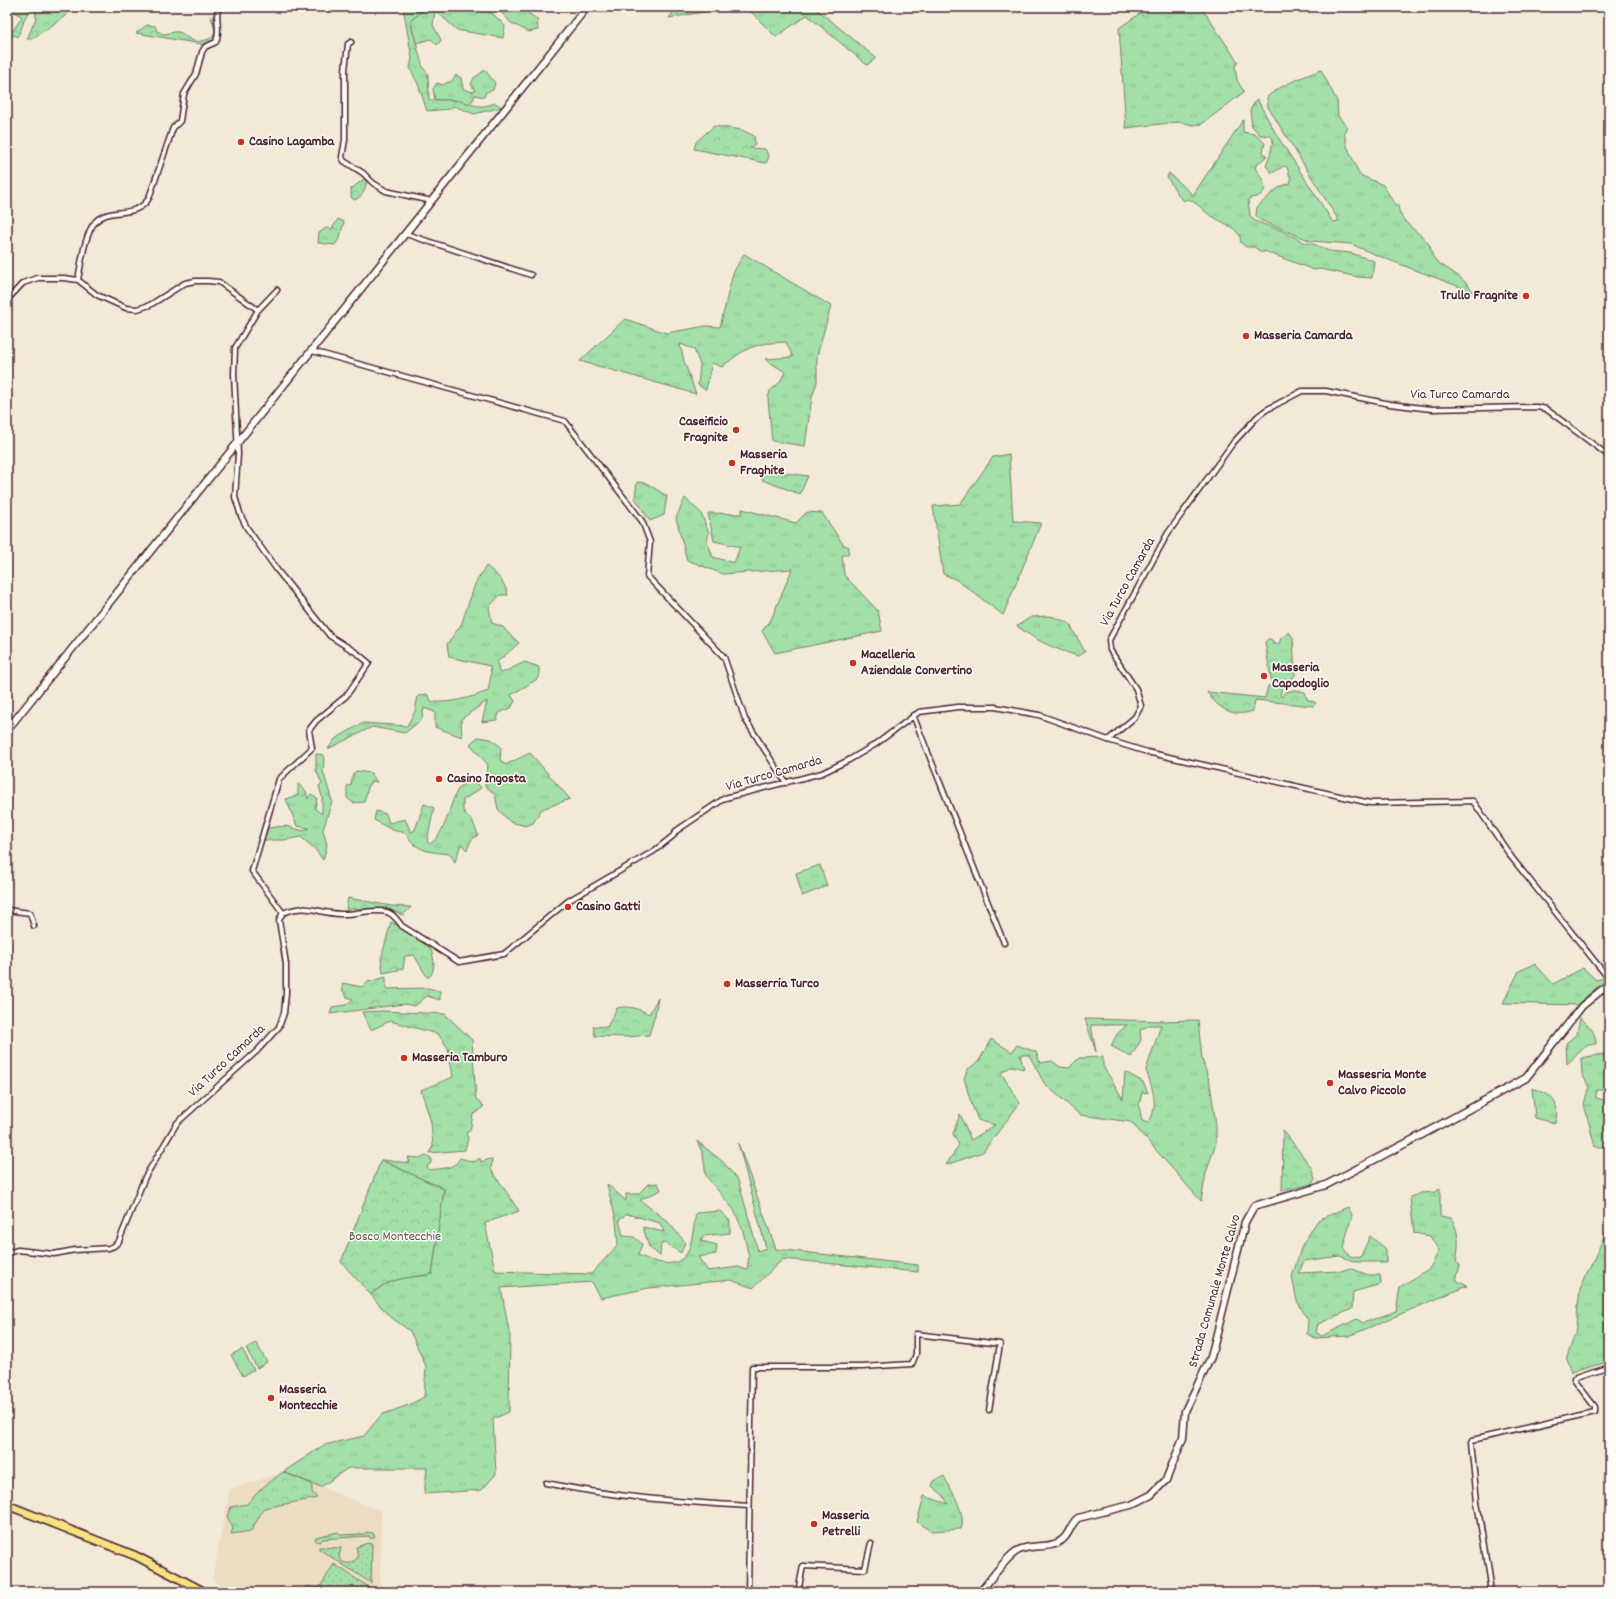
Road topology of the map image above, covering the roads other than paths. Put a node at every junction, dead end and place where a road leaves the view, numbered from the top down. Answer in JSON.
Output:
{"nodes":[{"id":1,"x":218,"y":7,"type":"edge"},
{"id":2,"x":587,"y":7,"type":"edge"},
{"id":3,"x":351,"y":42,"type":"dead end"},
{"id":4,"x":432,"y":201,"type":"junction"},
{"id":5,"x":406,"y":234,"type":"junction"},
{"id":6,"x":531,"y":275,"type":"dead end"},
{"id":7,"x":78,"y":280,"type":"junction"},
{"id":8,"x":277,"y":290,"type":"dead end"},
{"id":9,"x":7,"y":300,"type":"edge"},
{"id":10,"x":258,"y":310,"type":"junction"},
{"id":11,"x":312,"y":351,"type":"junction"},
{"id":12,"x":237,"y":443,"type":"junction"},
{"id":13,"x":1609,"y":456,"type":"edge"},
{"id":14,"x":912,"y":715,"type":"junction"},
{"id":15,"x":7,"y":730,"type":"edge"},
{"id":16,"x":1108,"y":740,"type":"junction"},
{"id":17,"x":786,"y":783,"type":"junction"},
{"id":18,"x":7,"y":910,"type":"edge"},
{"id":19,"x":283,"y":913,"type":"junction"},
{"id":20,"x":34,"y":926,"type":"dead end"},
{"id":21,"x":1004,"y":943,"type":"dead end"},
{"id":22,"x":1609,"y":979,"type":"edge"},
{"id":23,"x":1609,"y":984,"type":"edge"},
{"id":24,"x":7,"y":1253,"type":"edge"},
{"id":25,"x":1609,"y":1366,"type":"edge"},
{"id":26,"x":989,"y":1410,"type":"dead end"},
{"id":27,"x":546,"y":1483,"type":"dead end"},
{"id":28,"x":7,"y":1505,"type":"edge"},
{"id":29,"x":748,"y":1506,"type":"junction"},
{"id":30,"x":871,"y":1543,"type":"dead end"},
{"id":31,"x":205,"y":1592,"type":"edge"},
{"id":32,"x":748,"y":1592,"type":"edge"},
{"id":33,"x":798,"y":1592,"type":"edge"},
{"id":34,"x":980,"y":1592,"type":"edge"},
{"id":35,"x":1489,"y":1592,"type":"edge"}],
"edges":[{"from":1,"to":7,"type":"street"},
{"from":2,"to":4,"type":"street"},
{"from":3,"to":4,"type":"street"},
{"from":4,"to":5,"type":"street"},
{"from":5,"to":6,"type":"street"},
{"from":5,"to":11,"type":"street"},
{"from":7,"to":9,"type":"street"},
{"from":7,"to":10,"type":"street"},
{"from":8,"to":10,"type":"street"},
{"from":10,"to":12,"type":"street"},
{"from":11,"to":12,"type":"street"},
{"from":11,"to":17,"type":"street"},
{"from":12,"to":15,"type":"street"},
{"from":12,"to":19,"type":"street"},
{"from":13,"to":16,"type":"street","name":"Via Turco Camarda"},
{"from":14,"to":16,"type":"street","name":"Via Turco Camarda"},
{"from":14,"to":17,"type":"street","name":"Via Turco Camarda"},
{"from":14,"to":21,"type":"street"},
{"from":16,"to":22,"type":"street"},
{"from":17,"to":19,"type":"street","name":"Via Turco Camarda"},
{"from":18,"to":20,"type":"street"},
{"from":19,"to":24,"type":"street","name":"Via Turco Camarda"},
{"from":23,"to":34,"type":"street","name":"Strada Comunale Monte Calvo"},
{"from":25,"to":35,"type":"street"},
{"from":26,"to":29,"type":"street"},
{"from":27,"to":29,"type":"street"},
{"from":28,"to":31,"type":"main road"},
{"from":29,"to":32,"type":"street"},
{"from":30,"to":33,"type":"street"}]}
